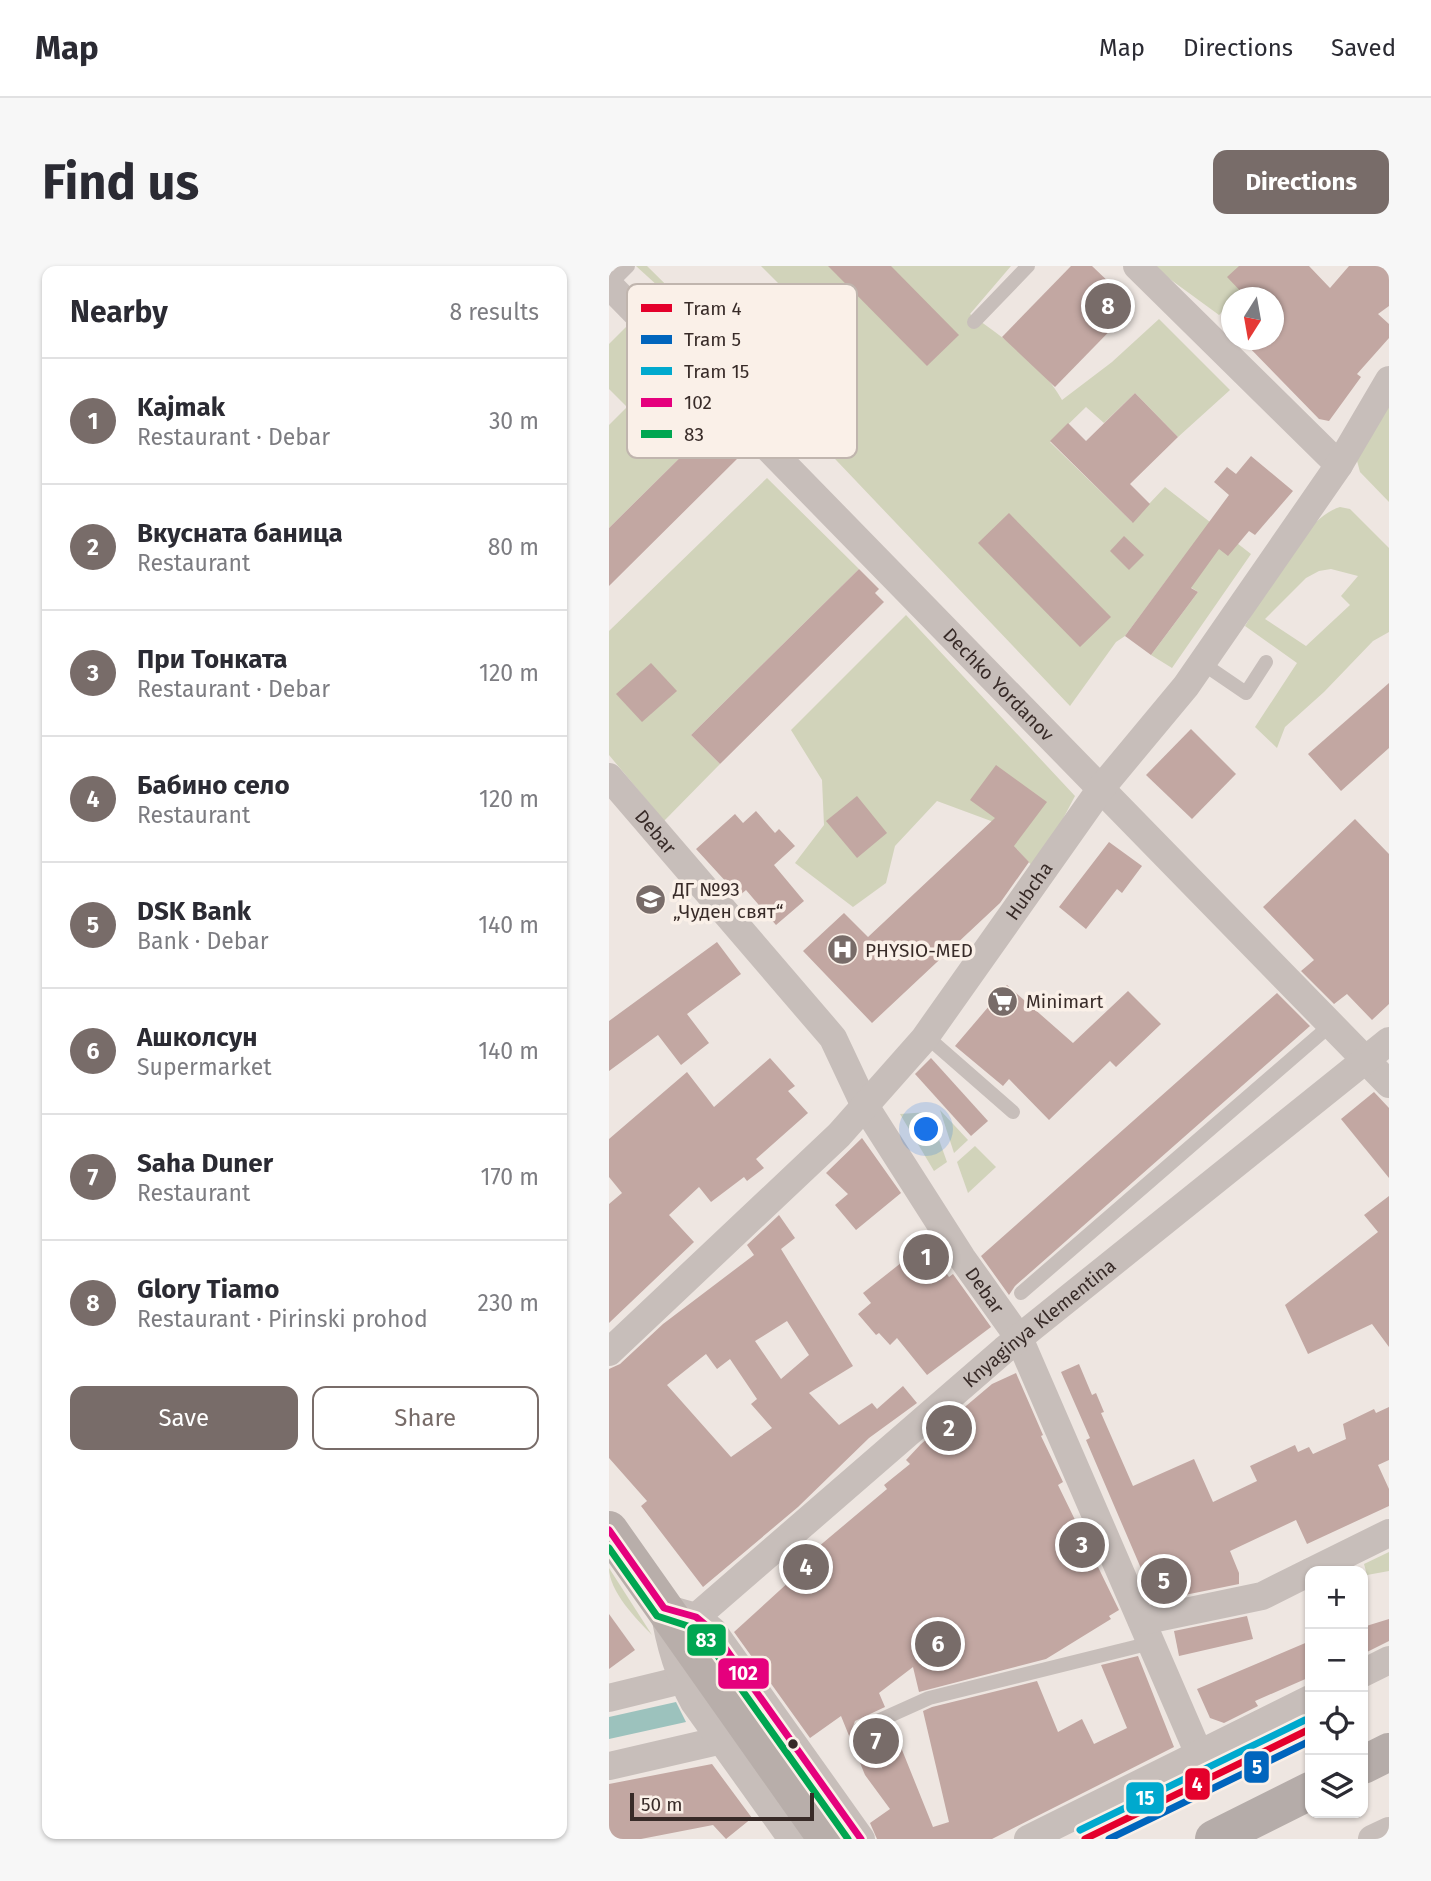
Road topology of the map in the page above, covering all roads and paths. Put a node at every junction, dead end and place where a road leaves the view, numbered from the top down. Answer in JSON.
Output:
{"nodes":[{"id":1,"x":628,"y":266,"type":"edge"},
{"id":2,"x":1028,"y":266,"type":"edge"},
{"id":3,"x":1137,"y":266,"type":"edge"},
{"id":4,"x":609,"y":285,"type":"edge"},
{"id":5,"x":627,"y":303,"type":"edge"},
{"id":6,"x":974,"y":322,"type":"dead end"},
{"id":7,"x":1389,"y":380,"type":"edge"},
{"id":8,"x":779,"y":458,"type":"edge"},
{"id":9,"x":1339,"y":465,"type":"junction"},
{"id":10,"x":1266,"y":662,"type":"dead end"},
{"id":11,"x":1202,"y":663,"type":"junction"},
{"id":12,"x":609,"y":777,"type":"edge"},
{"id":13,"x":1102,"y":787,"type":"junction"},
{"id":14,"x":1333,"y":1023,"type":"junction"},
{"id":15,"x":926,"y":1036,"type":"junction"},
{"id":16,"x":1389,"y":1041,"type":"edge"},
{"id":17,"x":1367,"y":1059,"type":"junction"},
{"id":18,"x":1389,"y":1084,"type":"edge"},
{"id":19,"x":865,"y":1106,"type":"junction"},
{"id":20,"x":1013,"y":1112,"type":"dead end"},
{"id":21,"x":1021,"y":1293,"type":"dead end"},
{"id":22,"x":1019,"y":1338,"type":"junction"},
{"id":23,"x":609,"y":1352,"type":"edge"},
{"id":24,"x":609,"y":1530,"type":"edge"},
{"id":25,"x":1389,"y":1533,"type":"edge"},
{"id":26,"x":1323,"y":1566,"type":"edge"},
{"id":27,"x":1305,"y":1575,"type":"edge"},
{"id":28,"x":680,"y":1612,"type":"junction"},
{"id":29,"x":1146,"y":1632,"type":"junction"},
{"id":30,"x":1389,"y":1660,"type":"edge"},
{"id":31,"x":1368,"y":1670,"type":"edge"},
{"id":32,"x":682,"y":1680,"type":"junction"},
{"id":33,"x":609,"y":1698,"type":"edge"},
{"id":34,"x":1305,"y":1701,"type":"edge"},
{"id":35,"x":860,"y":1729,"type":"dead end"},
{"id":36,"x":722,"y":1740,"type":"junction"},
{"id":37,"x":1389,"y":1752,"type":"edge"},
{"id":38,"x":1199,"y":1754,"type":"junction"},
{"id":39,"x":1368,"y":1762,"type":"edge"},
{"id":40,"x":609,"y":1766,"type":"edge"},
{"id":41,"x":1305,"y":1794,"type":"edge"},
{"id":42,"x":1389,"y":1831,"type":"edge"},
{"id":43,"x":792,"y":1839,"type":"edge"},
{"id":44,"x":827,"y":1839,"type":"edge"},
{"id":45,"x":861,"y":1839,"type":"edge"},
{"id":46,"x":1028,"y":1839,"type":"edge"},
{"id":47,"x":1214,"y":1839,"type":"edge"},
{"id":48,"x":1372,"y":1839,"type":"edge"}],
"edges":[{"from":1,"to":4,"type":"lane"},
{"from":2,"to":6,"type":"lane"},
{"from":3,"to":9,"type":"street"},
{"from":4,"to":5,"type":"street","name":"Dechko Yordanov"},
{"from":7,"to":9,"type":"street","name":"Hubcha"},
{"from":8,"to":13,"type":"street","name":"Dechko Yordanov"},
{"from":9,"to":11,"type":"street","name":"Hubcha"},
{"from":10,"to":11,"type":"lane"},
{"from":11,"to":13,"type":"street","name":"Hubcha"},
{"from":12,"to":19,"type":"street","name":"Debar"},
{"from":13,"to":14,"type":"street","name":"Dechko Yordanov"},
{"from":13,"to":15,"type":"street","name":"Hubcha"},
{"from":14,"to":17,"type":"street","name":"Dechko Yordanov"},
{"from":14,"to":21,"type":"lane"},
{"from":15,"to":19,"type":"street","name":"Hubcha"},
{"from":15,"to":20,"type":"lane"},
{"from":16,"to":17,"type":"street","name":"Knyaginya Klementina"},
{"from":17,"to":18,"type":"street","name":"Dechko Yordanov"},
{"from":17,"to":22,"type":"street","name":"Knyaginya Klementina"},
{"from":19,"to":22,"type":"street","name":"Debar"},
{"from":19,"to":23,"type":"street","name":"Hubcha"},
{"from":22,"to":28,"type":"street","name":"Knyaginya Klementina"},
{"from":22,"to":29,"type":"street","name":"Debar"},
{"from":24,"to":28,"type":"street"},
{"from":25,"to":26,"type":"street"},
{"from":27,"to":29,"type":"street"},
{"from":28,"to":32,"type":"street"},
{"from":28,"to":44,"type":"street"},
{"from":28,"to":45,"type":"street"},
{"from":29,"to":35,"type":"lane"},
{"from":29,"to":38,"type":"street","name":"Debar"},
{"from":30,"to":31,"type":"street"},
{"from":32,"to":33,"type":"street"},
{"from":32,"to":36,"type":"street"},
{"from":34,"to":38,"type":"street"},
{"from":36,"to":40,"type":"street"},
{"from":36,"to":43,"type":"street"},
{"from":37,"to":39,"type":"main road"},
{"from":38,"to":46,"type":"street"},
{"from":41,"to":47,"type":"main road"},
{"from":42,"to":48,"type":"street"}]}
